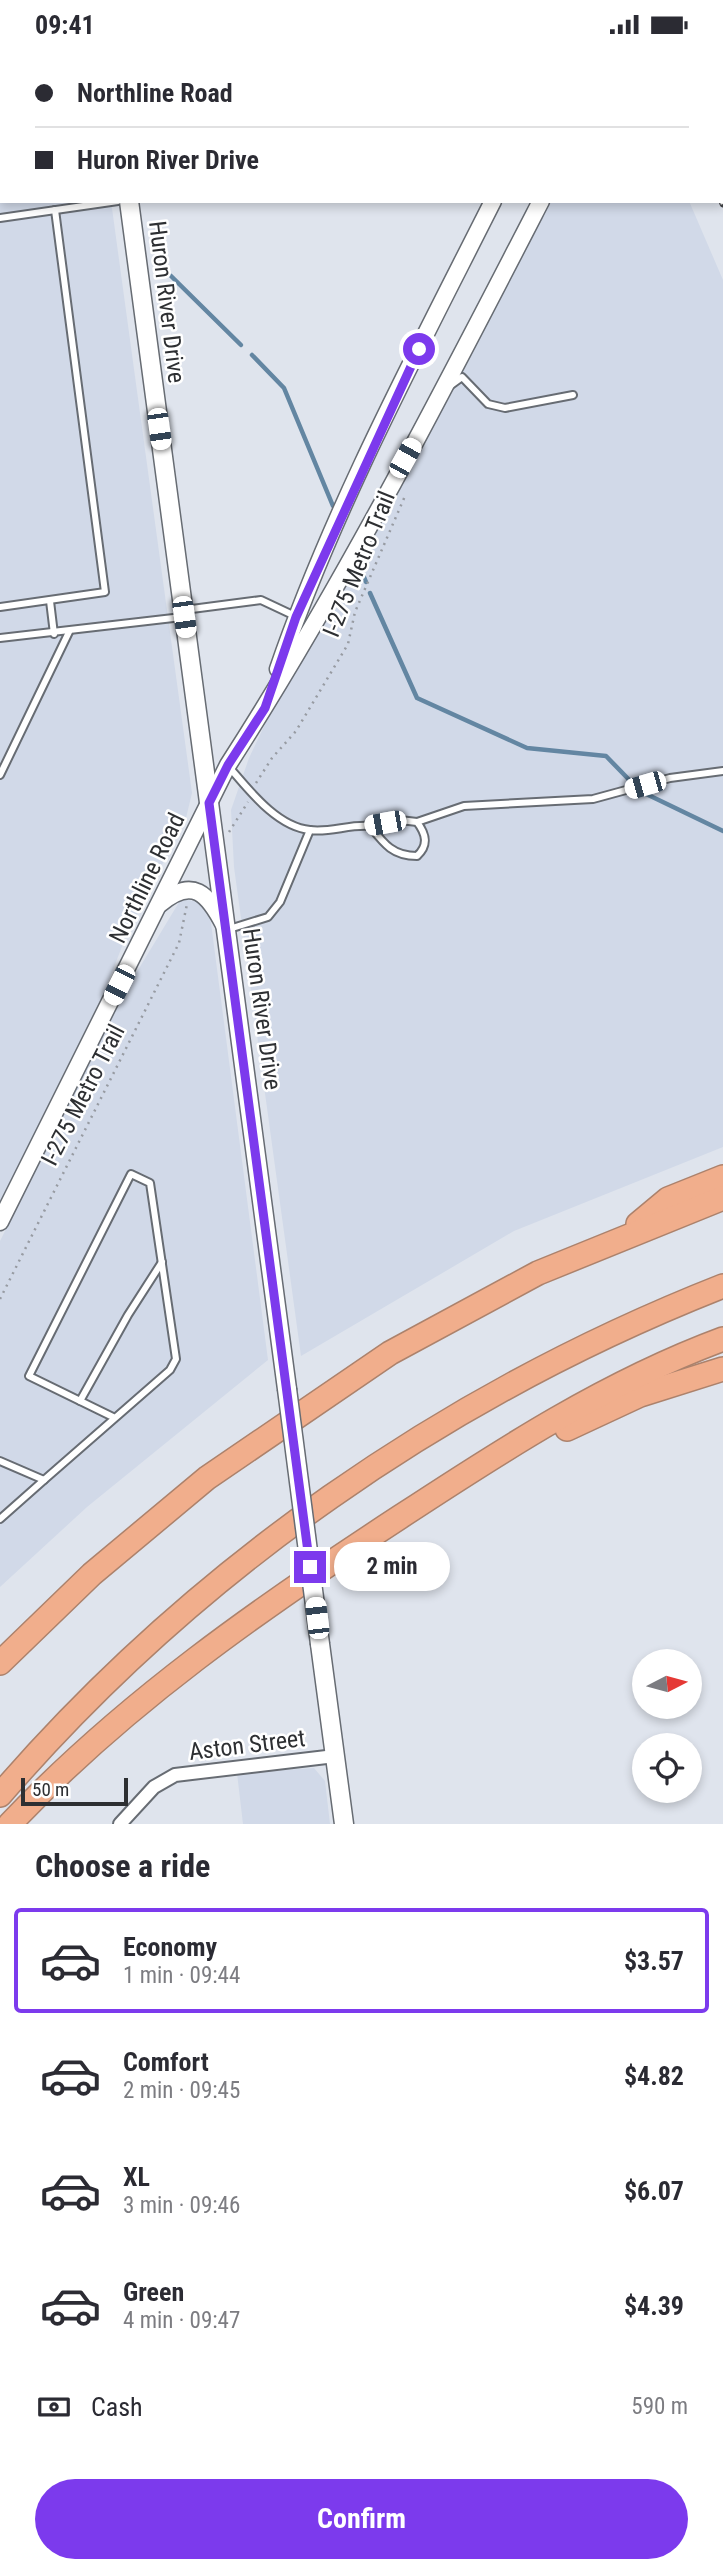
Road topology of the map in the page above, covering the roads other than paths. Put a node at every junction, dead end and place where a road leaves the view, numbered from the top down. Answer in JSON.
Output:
{"nodes":[{"id":1,"x":104,"y":203,"type":"edge"},
{"id":2,"x":129,"y":203,"type":"edge"},
{"id":3,"x":492,"y":203,"type":"edge"},
{"id":4,"x":540,"y":203,"type":"edge"},
{"id":5,"x":55,"y":210,"type":"junction"},
{"id":6,"x":0,"y":218,"type":"edge"},
{"id":7,"x":443,"y":390,"type":"junction"},
{"id":8,"x":573,"y":395,"type":"dead end"},
{"id":9,"x":50,"y":601,"type":"junction"},
{"id":10,"x":0,"y":607,"type":"edge"},
{"id":11,"x":184,"y":614,"type":"junction"},
{"id":12,"x":296,"y":617,"type":"junction"},
{"id":13,"x":69,"y":632,"type":"junction"},
{"id":14,"x":54,"y":634,"type":"junction"},
{"id":15,"x":0,"y":638,"type":"edge"},
{"id":16,"x":265,"y":708,"type":"junction"},
{"id":17,"x":228,"y":765,"type":"junction"},
{"id":18,"x":723,"y":771,"type":"edge"},
{"id":19,"x":0,"y":775,"type":"edge"},
{"id":20,"x":209,"y":803,"type":"junction"},
{"id":21,"x":417,"y":822,"type":"junction"},
{"id":22,"x":370,"y":826,"type":"junction"},
{"id":23,"x":310,"y":830,"type":"junction"},
{"id":24,"x":158,"y":905,"type":"junction"},
{"id":25,"x":227,"y":930,"type":"junction"},
{"id":26,"x":723,"y":1177,"type":"edge"},
{"id":27,"x":723,"y":1198,"type":"edge"},
{"id":28,"x":0,"y":1222,"type":"edge"},
{"id":29,"x":619,"y":1240,"type":"junction"},
{"id":30,"x":162,"y":1262,"type":"junction"},
{"id":31,"x":723,"y":1286,"type":"edge"},
{"id":32,"x":723,"y":1339,"type":"edge"},
{"id":33,"x":723,"y":1369,"type":"edge"},
{"id":34,"x":80,"y":1401,"type":"junction"},
{"id":35,"x":115,"y":1418,"type":"junction"},
{"id":36,"x":0,"y":1461,"type":"edge"},
{"id":37,"x":44,"y":1481,"type":"junction"},
{"id":38,"x":413,"y":1509,"type":"junction"},
{"id":39,"x":0,"y":1519,"type":"edge"},
{"id":40,"x":0,"y":1663,"type":"edge"},
{"id":41,"x":335,"y":1756,"type":"junction"},
{"id":42,"x":0,"y":1795,"type":"edge"},
{"id":43,"x":10,"y":1824,"type":"edge"},
{"id":44,"x":120,"y":1824,"type":"edge"},
{"id":45,"x":344,"y":1824,"type":"edge"}],
"edges":[{"from":1,"to":5,"type":"lane"},
{"from":2,"to":11,"type":"main road","name":"Huron River Drive"},
{"from":3,"to":12,"type":"street","name":"Northline Road"},
{"from":4,"to":7,"type":"street","name":"Northline Road"},
{"from":5,"to":6,"type":"lane"},
{"from":5,"to":9,"type":"lane"},
{"from":7,"to":8,"type":"lane"},
{"from":7,"to":16,"type":"street","name":"Northline Road"},
{"from":9,"to":10,"type":"lane"},
{"from":9,"to":14,"type":"lane"},
{"from":11,"to":12,"type":"lane"},
{"from":11,"to":13,"type":"lane"},
{"from":11,"to":20,"type":"main road","name":"Huron River Drive"},
{"from":12,"to":16,"type":"street","name":"Northline Road"},
{"from":13,"to":14,"type":"lane"},
{"from":13,"to":19,"type":"lane"},
{"from":14,"to":15,"type":"lane"},
{"from":16,"to":17,"type":"street","name":"Northline Road"},
{"from":17,"to":20,"type":"street","name":"Northline Road"},
{"from":17,"to":23,"type":"lane"},
{"from":18,"to":21,"type":"lane"},
{"from":20,"to":24,"type":"street","name":"Northline Road"},
{"from":20,"to":25,"type":"main road","name":"Huron River Drive"},
{"from":21,"to":22,"type":"lane"},
{"from":21,"to":22,"type":"lane"},
{"from":22,"to":23,"type":"lane"},
{"from":23,"to":25,"type":"lane"},
{"from":24,"to":25,"type":"street"},
{"from":24,"to":28,"type":"street","name":"Northline Road"},
{"from":25,"to":41,"type":"main road","name":"Huron River Drive","bridge":true},
{"from":26,"to":29,"type":"highway"},
{"from":27,"to":29,"type":"highway"},
{"from":29,"to":40,"type":"highway"},
{"from":30,"to":34,"type":"lane"},
{"from":30,"to":34,"type":"lane"},
{"from":30,"to":35,"type":"lane"},
{"from":31,"to":42,"type":"highway"},
{"from":32,"to":38,"type":"highway"},
{"from":33,"to":38,"type":"highway"},
{"from":34,"to":35,"type":"lane"},
{"from":35,"to":37,"type":"lane"},
{"from":36,"to":37,"type":"lane"},
{"from":37,"to":39,"type":"lane"},
{"from":38,"to":43,"type":"highway"},
{"from":41,"to":44,"type":"street","name":"Aston Street"},
{"from":41,"to":45,"type":"main road","name":"Huron River Drive"}]}
